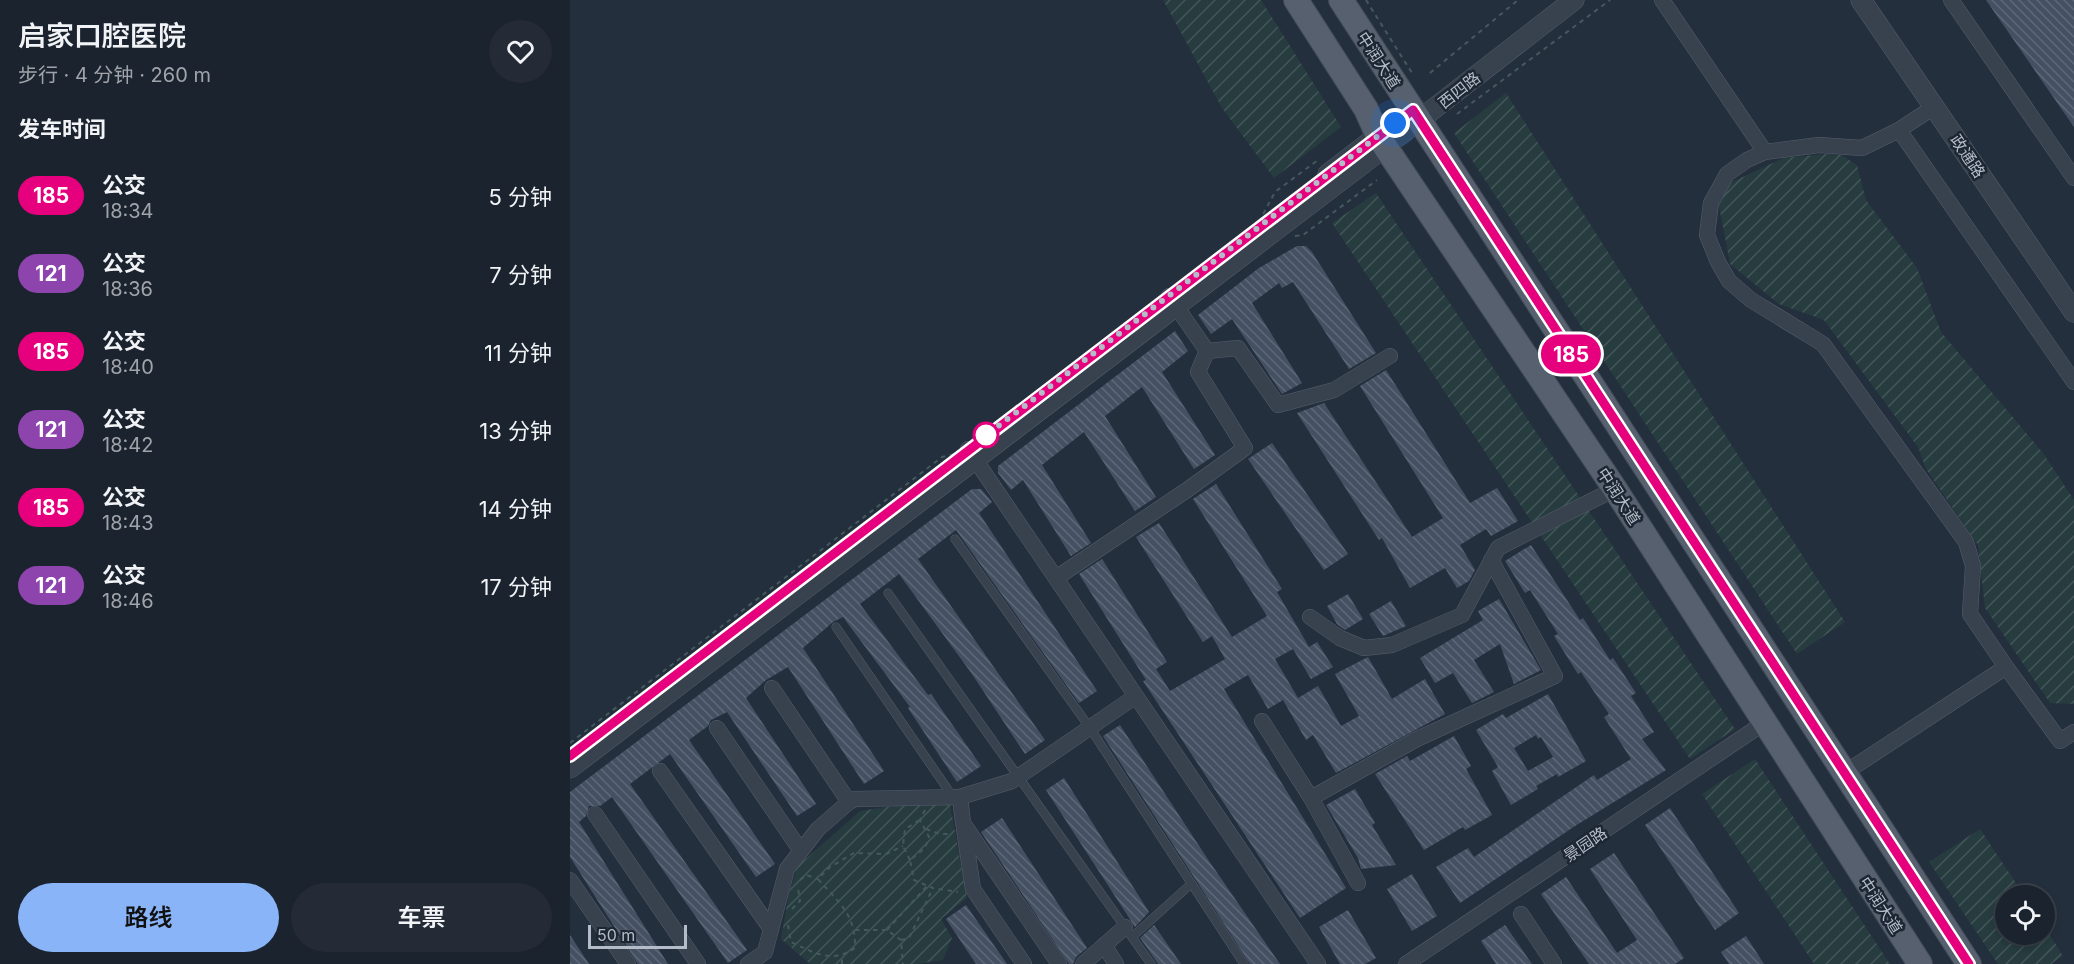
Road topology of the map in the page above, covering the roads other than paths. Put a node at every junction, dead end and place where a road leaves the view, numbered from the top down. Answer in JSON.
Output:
{"nodes":[{"id":1,"x":1296,"y":0,"type":"edge"},
{"id":2,"x":1341,"y":0,"type":"edge"},
{"id":3,"x":1554,"y":0,"type":"edge"},
{"id":4,"x":1574,"y":0,"type":"edge"},
{"id":5,"x":1662,"y":0,"type":"edge"},
{"id":6,"x":1861,"y":0,"type":"edge"},
{"id":7,"x":1950,"y":0,"type":"edge"},
{"id":8,"x":1934,"y":107,"type":"junction"},
{"id":9,"x":1416,"y":115,"type":"junction"},
{"id":10,"x":1899,"y":130,"type":"junction"},
{"id":11,"x":1382,"y":141,"type":"junction"},
{"id":12,"x":1765,"y":152,"type":"junction"},
{"id":13,"x":2074,"y":178,"type":"edge"},
{"id":14,"x":1172,"y":301,"type":"junction"},
{"id":15,"x":2074,"y":312,"type":"edge"},
{"id":16,"x":1207,"y":351,"type":"junction"},
{"id":17,"x":1390,"y":356,"type":"dead end"},
{"id":18,"x":2074,"y":381,"type":"edge"},
{"id":19,"x":971,"y":454,"type":"junction"},
{"id":20,"x":1615,"y":489,"type":"junction"},
{"id":21,"x":955,"y":539,"type":"dead end"},
{"id":22,"x":1491,"y":560,"type":"junction"},
{"id":23,"x":1056,"y":578,"type":"junction"},
{"id":24,"x":888,"y":592,"type":"dead end"},
{"id":25,"x":1310,"y":617,"type":"dead end"},
{"id":26,"x":836,"y":627,"type":"dead end"},
{"id":27,"x":2006,"y":667,"type":"junction"},
{"id":28,"x":771,"y":688,"type":"dead end"},
{"id":29,"x":1136,"y":696,"type":"junction"},
{"id":30,"x":1262,"y":721,"type":"dead end"},
{"id":31,"x":1764,"y":723,"type":"junction"},
{"id":32,"x":717,"y":728,"type":"dead end"},
{"id":33,"x":1089,"y":728,"type":"junction"},
{"id":34,"x":2074,"y":732,"type":"edge"},
{"id":35,"x":570,"y":756,"type":"edge"},
{"id":36,"x":570,"y":768,"type":"edge"},
{"id":37,"x":660,"y":771,"type":"dead end"},
{"id":38,"x":1846,"y":772,"type":"junction"},
{"id":39,"x":1019,"y":777,"type":"junction"},
{"id":40,"x":957,"y":797,"type":"junction"},
{"id":41,"x":1311,"y":798,"type":"junction"},
{"id":42,"x":849,"y":802,"type":"junction"},
{"id":43,"x":595,"y":814,"type":"dead end"},
{"id":44,"x":964,"y":828,"type":"junction"},
{"id":45,"x":801,"y":851,"type":"junction"},
{"id":46,"x":570,"y":880,"type":"edge"},
{"id":47,"x":1358,"y":883,"type":"dead end"},
{"id":48,"x":1191,"y":884,"type":"junction"},
{"id":49,"x":1521,"y":914,"type":"dead end"},
{"id":50,"x":771,"y":928,"type":"junction"},
{"id":51,"x":1128,"y":932,"type":"junction"},
{"id":52,"x":1104,"y":945,"type":"junction"},
{"id":53,"x":628,"y":964,"type":"edge"},
{"id":54,"x":698,"y":964,"type":"edge"},
{"id":55,"x":748,"y":964,"type":"edge"},
{"id":56,"x":1024,"y":964,"type":"edge"},
{"id":57,"x":1059,"y":964,"type":"edge"},
{"id":58,"x":1083,"y":964,"type":"edge"},
{"id":59,"x":1116,"y":964,"type":"edge"},
{"id":60,"x":1151,"y":964,"type":"edge"},
{"id":61,"x":1244,"y":964,"type":"edge"},
{"id":62,"x":1318,"y":964,"type":"edge"},
{"id":63,"x":1407,"y":964,"type":"edge"},
{"id":64,"x":1554,"y":964,"type":"edge"},
{"id":65,"x":1920,"y":964,"type":"edge"},
{"id":66,"x":1969,"y":964,"type":"edge"}],
"edges":[{"from":1,"to":11,"type":"main road","name":"中润大道"},
{"from":2,"to":9,"type":"main road","name":"中润大道"},
{"from":3,"to":9,"type":"street","name":"西四路"},
{"from":4,"to":9,"type":"street","name":"西四路"},
{"from":5,"to":12,"type":"street"},
{"from":6,"to":8,"type":"street","name":"政通路"},
{"from":7,"to":13,"type":"street"},
{"from":8,"to":10,"type":"street"},
{"from":8,"to":15,"type":"street","name":"政通路"},
{"from":9,"to":11,"type":"street","name":"西四路"},
{"from":9,"to":38,"type":"main road","name":"中润大道"},
{"from":10,"to":12,"type":"street"},
{"from":10,"to":18,"type":"street"},
{"from":11,"to":14,"type":"street","name":"西四路"},
{"from":11,"to":14,"type":"street","name":"西四路"},
{"from":11,"to":20,"type":"main road","name":"中润大道"},
{"from":12,"to":27,"type":"street"},
{"from":14,"to":16,"type":"street"},
{"from":14,"to":19,"type":"street","name":"西四路"},
{"from":16,"to":17,"type":"street"},
{"from":16,"to":23,"type":"street"},
{"from":19,"to":23,"type":"street"},
{"from":19,"to":35,"type":"street","name":"西四路"},
{"from":19,"to":36,"type":"street","name":"西四路"},
{"from":20,"to":22,"type":"street"},
{"from":20,"to":31,"type":"main road","name":"中润大道"},
{"from":21,"to":33,"type":"lane"},
{"from":22,"to":25,"type":"street"},
{"from":22,"to":41,"type":"street"},
{"from":23,"to":29,"type":"street"},
{"from":24,"to":39,"type":"lane"},
{"from":26,"to":40,"type":"lane"},
{"from":27,"to":34,"type":"street"},
{"from":27,"to":38,"type":"street"},
{"from":28,"to":42,"type":"street"},
{"from":29,"to":33,"type":"street"},
{"from":29,"to":62,"type":"street"},
{"from":30,"to":41,"type":"street"},
{"from":31,"to":63,"type":"street","name":"景园路"},
{"from":31,"to":65,"type":"main road","name":"中润大道"},
{"from":32,"to":45,"type":"street"},
{"from":33,"to":39,"type":"street"},
{"from":33,"to":48,"type":"lane"},
{"from":37,"to":50,"type":"street"},
{"from":38,"to":66,"type":"main road","name":"中润大道"},
{"from":39,"to":40,"type":"street"},
{"from":39,"to":51,"type":"lane"},
{"from":40,"to":42,"type":"street"},
{"from":40,"to":44,"type":"street"},
{"from":41,"to":47,"type":"street"},
{"from":42,"to":45,"type":"street"},
{"from":43,"to":54,"type":"street"},
{"from":44,"to":56,"type":"street"},
{"from":44,"to":57,"type":"street"},
{"from":45,"to":50,"type":"street"},
{"from":46,"to":53,"type":"street"},
{"from":48,"to":51,"type":"lane"},
{"from":48,"to":61,"type":"lane"},
{"from":49,"to":64,"type":"street"},
{"from":50,"to":55,"type":"street"},
{"from":51,"to":52,"type":"street"},
{"from":51,"to":60,"type":"lane"},
{"from":52,"to":58,"type":"street"},
{"from":52,"to":59,"type":"street"}]}
